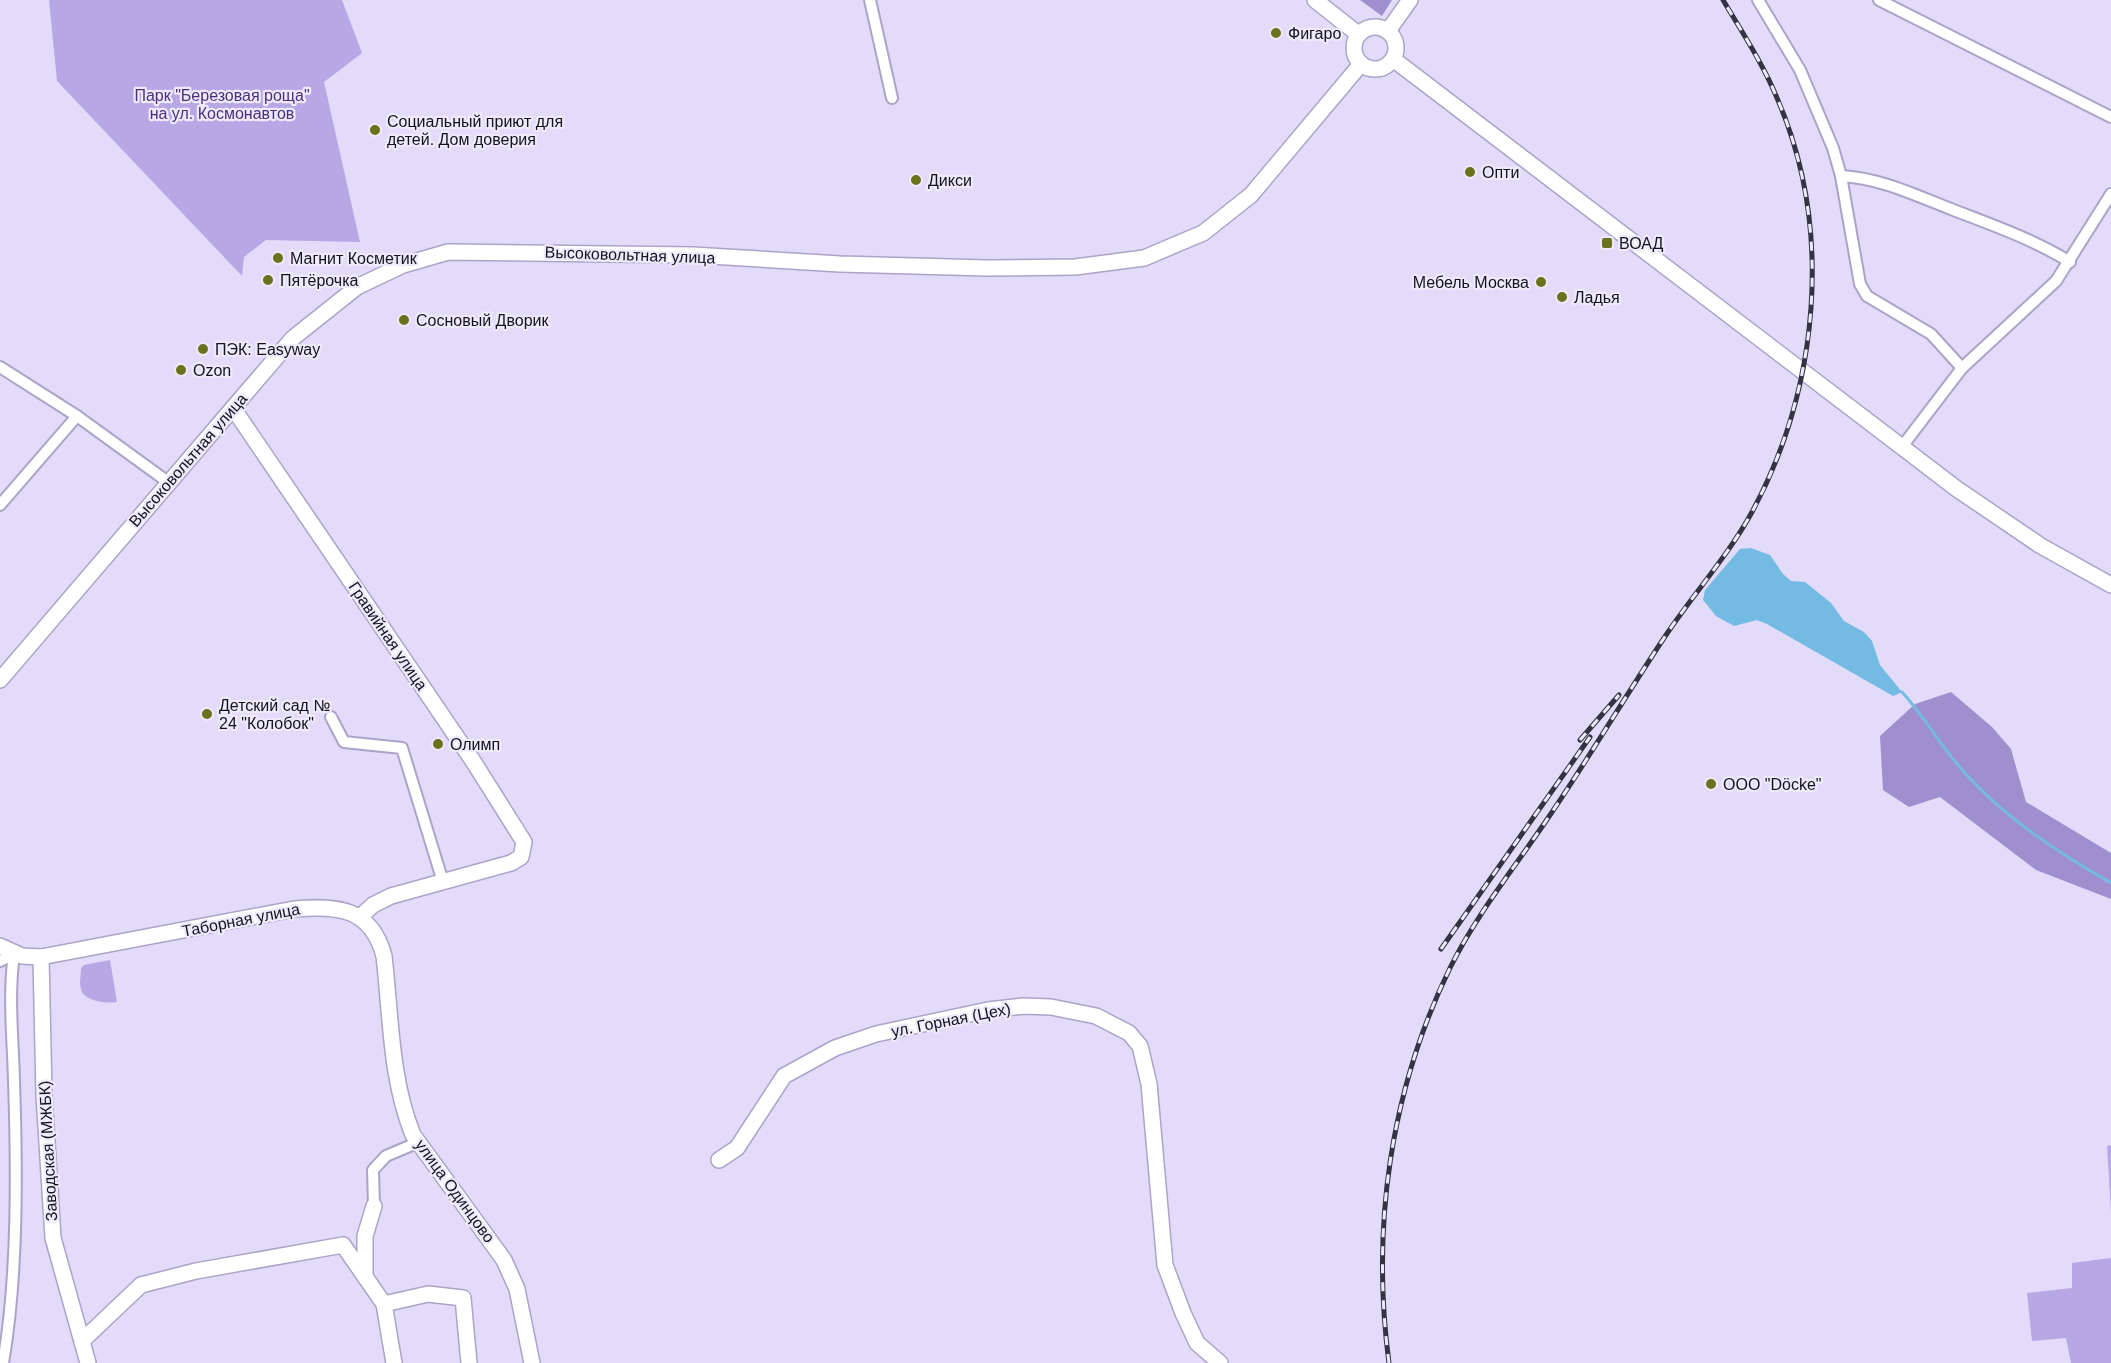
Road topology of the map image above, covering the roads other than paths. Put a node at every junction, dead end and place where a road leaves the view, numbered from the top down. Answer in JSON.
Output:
{"nodes":[{"id":1,"x":870,"y":0,"type":"edge"},
{"id":2,"x":1315,"y":0,"type":"edge"},
{"id":3,"x":1410,"y":0,"type":"edge"},
{"id":4,"x":1758,"y":0,"type":"edge"},
{"id":5,"x":1879,"y":0,"type":"edge"},
{"id":6,"x":1388,"y":31,"type":"junction"},
{"id":7,"x":1358,"y":34,"type":"junction"},
{"id":8,"x":1393,"y":58,"type":"junction"},
{"id":9,"x":1361,"y":64,"type":"junction"},
{"id":10,"x":892,"y":98,"type":"dead end"},
{"id":11,"x":2111,"y":117,"type":"edge"},
{"id":12,"x":1840,"y":176,"type":"junction"},
{"id":13,"x":2111,"y":194,"type":"edge"},
{"id":14,"x":2070,"y":262,"type":"junction"},
{"id":15,"x":0,"y":367,"type":"edge"},
{"id":16,"x":1962,"y":368,"type":"junction"},
{"id":17,"x":233,"y":408,"type":"junction"},
{"id":18,"x":77,"y":416,"type":"junction"},
{"id":19,"x":1901,"y":448,"type":"junction"},
{"id":20,"x":168,"y":482,"type":"junction"},
{"id":21,"x":0,"y":505,"type":"edge"},
{"id":22,"x":2111,"y":585,"type":"edge"},
{"id":23,"x":0,"y":680,"type":"edge"},
{"id":24,"x":331,"y":717,"type":"dead end"},
{"id":25,"x":443,"y":882,"type":"junction"},
{"id":26,"x":360,"y":917,"type":"junction"},
{"id":27,"x":0,"y":945,"type":"edge"},
{"id":28,"x":7,"y":957,"type":"edge"},
{"id":29,"x":41,"y":957,"type":"junction"},
{"id":30,"x":419,"y":1142,"type":"junction"},
{"id":31,"x":720,"y":1160,"type":"dead end"},
{"id":32,"x":374,"y":1206,"type":"joint"},
{"id":33,"x":365,"y":1277,"type":"junction"},
{"id":34,"x":384,"y":1304,"type":"junction"},
{"id":35,"x":83,"y":1340,"type":"junction"},
{"id":36,"x":3,"y":1363,"type":"edge"},
{"id":37,"x":88,"y":1363,"type":"edge"},
{"id":38,"x":394,"y":1363,"type":"edge"},
{"id":39,"x":469,"y":1363,"type":"edge"},
{"id":40,"x":532,"y":1363,"type":"edge"},
{"id":41,"x":1220,"y":1363,"type":"edge"}],
"edges":[{"from":1,"to":10,"type":"street"},
{"from":2,"to":7,"type":"street"},
{"from":3,"to":6,"type":"street"},
{"from":4,"to":12,"type":"street"},
{"from":5,"to":11,"type":"street"},
{"from":6,"to":7,"type":"street"},
{"from":6,"to":8,"type":"street"},
{"from":7,"to":9,"type":"street"},
{"from":8,"to":9,"type":"street"},
{"from":8,"to":19,"type":"street"},
{"from":9,"to":17,"type":"street","name":"Высоковольтная улица"},
{"from":12,"to":14,"type":"street"},
{"from":12,"to":16,"type":"street"},
{"from":13,"to":14,"type":"street"},
{"from":14,"to":16,"type":"street"},
{"from":15,"to":18,"type":"street"},
{"from":16,"to":19,"type":"street"},
{"from":17,"to":20,"type":"street","name":"Высоковольтная улица"},
{"from":17,"to":25,"type":"street","name":"Гравийная улица"},
{"from":18,"to":20,"type":"street"},
{"from":18,"to":21,"type":"street"},
{"from":19,"to":22,"type":"street"},
{"from":20,"to":23,"type":"street","name":"Высоковольтная улица"},
{"from":24,"to":25,"type":"street"},
{"from":25,"to":26,"type":"street"},
{"from":26,"to":29,"type":"street","name":"Таборная улица"},
{"from":26,"to":30,"type":"street","name":"улица Одинцово"},
{"from":27,"to":28,"type":"street"},
{"from":28,"to":29,"type":"street","name":"Таборная улица"},
{"from":28,"to":36,"type":"street"},
{"from":29,"to":35,"type":"street","name":"Заводская (МЖБК)"},
{"from":30,"to":32,"type":"street"},
{"from":30,"to":40,"type":"street","name":"улица Одинцово"},
{"from":31,"to":41,"type":"street","name":"ул. Горная (Цех)"},
{"from":32,"to":33,"type":"street"},
{"from":33,"to":34,"type":"street"},
{"from":33,"to":35,"type":"street"},
{"from":34,"to":38,"type":"street"},
{"from":34,"to":39,"type":"street"},
{"from":35,"to":37,"type":"street","name":"Заводская (МЖБК)"}]}
